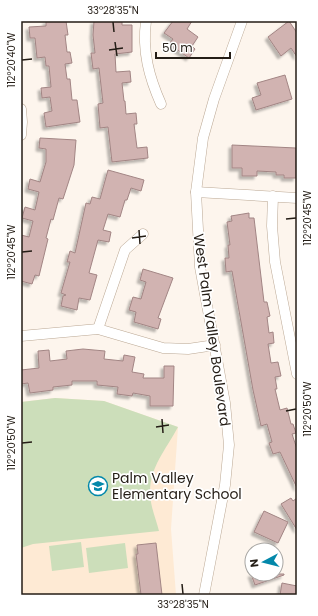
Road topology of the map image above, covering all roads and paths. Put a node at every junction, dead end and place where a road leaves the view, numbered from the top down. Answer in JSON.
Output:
{"nodes":[{"id":1,"x":146,"y":21,"type":"edge"},
{"id":2,"x":242,"y":21,"type":"edge"},
{"id":3,"x":161,"y":104,"type":"dead end"},
{"id":4,"x":21,"y":109,"type":"edge"},
{"id":5,"x":21,"y":135,"type":"edge"},
{"id":6,"x":196,"y":192,"type":"junction"},
{"id":7,"x":273,"y":196,"type":"junction"},
{"id":8,"x":297,"y":198,"type":"edge"},
{"id":9,"x":143,"y":234,"type":"dead end"},
{"id":10,"x":98,"y":329,"type":"junction"},
{"id":11,"x":21,"y":336,"type":"edge"},
{"id":12,"x":215,"y":345,"type":"junction"},
{"id":13,"x":297,"y":374,"type":"edge"},
{"id":14,"x":204,"y":595,"type":"edge"}],
"edges":[{"from":1,"to":3,"type":"street"},
{"from":2,"to":6,"type":"street","name":"West Palm Valley Boulevard"},
{"from":4,"to":5,"type":"street"},
{"from":6,"to":7,"type":"street"},
{"from":6,"to":12,"type":"street","name":"West Palm Valley Boulevard"},
{"from":7,"to":8,"type":"street"},
{"from":7,"to":13,"type":"street"},
{"from":9,"to":10,"type":"street"},
{"from":10,"to":11,"type":"street"},
{"from":10,"to":12,"type":"street"},
{"from":12,"to":14,"type":"street","name":"West Palm Valley Boulevard"}]}
